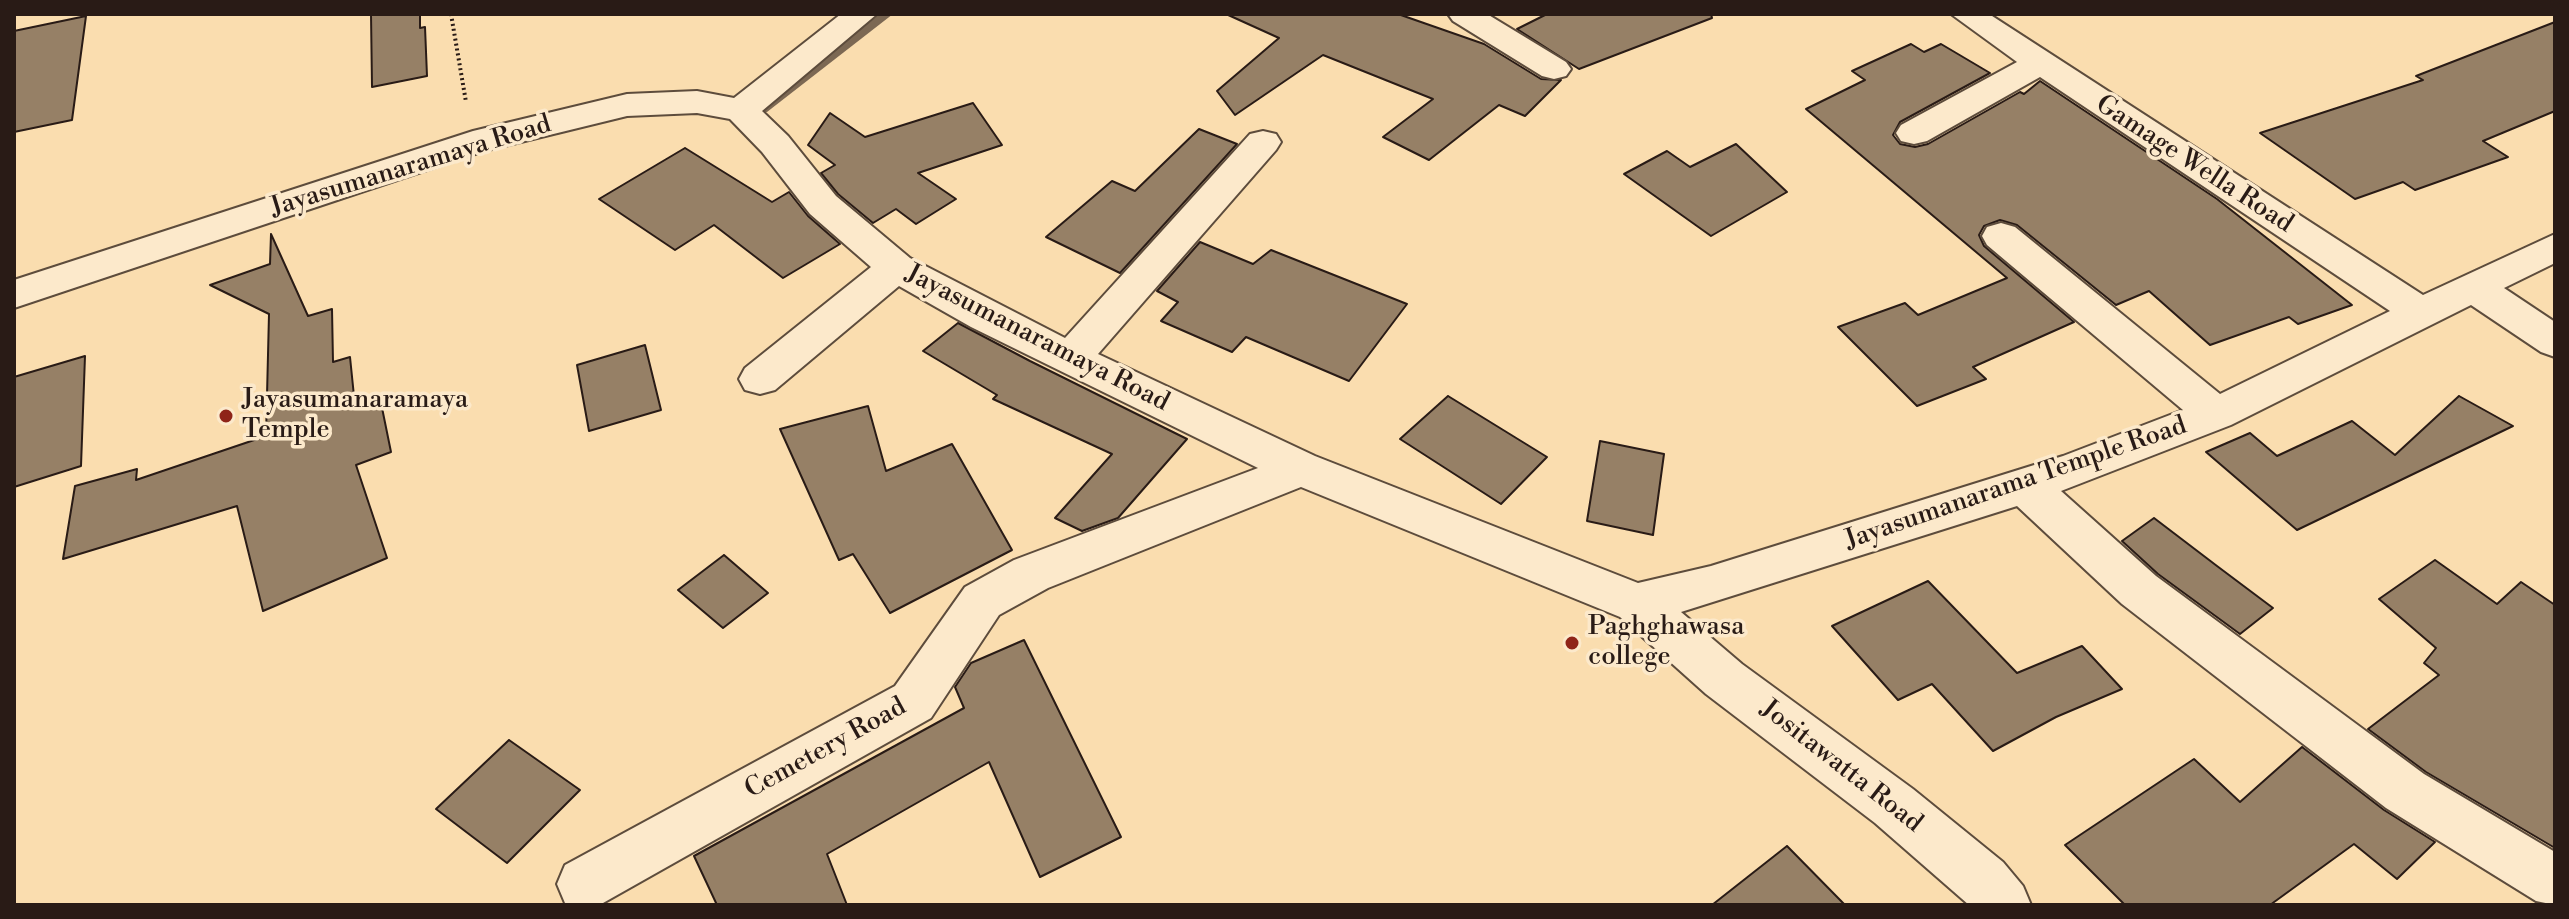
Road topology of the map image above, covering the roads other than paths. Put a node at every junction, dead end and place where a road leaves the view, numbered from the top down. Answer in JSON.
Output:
{"nodes":[{"id":1,"x":861,"y":14,"type":"edge"},
{"id":2,"x":1464,"y":14,"type":"edge"},
{"id":3,"x":1967,"y":14,"type":"edge"},
{"id":4,"x":2040,"y":63,"type":"junction"},
{"id":5,"x":1554,"y":69,"type":"dead end"},
{"id":6,"x":741,"y":110,"type":"junction"},
{"id":7,"x":1914,"y":133,"type":"dead end"},
{"id":8,"x":1263,"y":142,"type":"dead end"},
{"id":9,"x":2001,"y":236,"type":"dead end"},
{"id":10,"x":2555,"y":247,"type":"edge"},
{"id":11,"x":896,"y":267,"type":"junction"},
{"id":12,"x":2475,"y":288,"type":"junction"},
{"id":13,"x":14,"y":294,"type":"edge"},
{"id":14,"x":2423,"y":314,"type":"junction"},
{"id":15,"x":2555,"y":342,"type":"edge"},
{"id":16,"x":1071,"y":358,"type":"junction"},
{"id":17,"x":760,"y":379,"type":"dead end"},
{"id":18,"x":2216,"y":414,"type":"junction"},
{"id":19,"x":1299,"y":468,"type":"junction"},
{"id":20,"x":2026,"y":487,"type":"junction"},
{"id":21,"x":1637,"y":603,"type":"junction"},
{"id":22,"x":2555,"y":882,"type":"edge"},
{"id":23,"x":584,"y":884,"type":"dead end"},
{"id":24,"x":2003,"y":905,"type":"edge"}],
"edges":[{"from":1,"to":6,"type":"street"},
{"from":2,"to":5,"type":"street"},
{"from":3,"to":4,"type":"street","name":"Gamage Wella Road"},
{"from":4,"to":7,"type":"street"},
{"from":4,"to":14,"type":"street","name":"Gamage Wella Road"},
{"from":6,"to":11,"type":"street","name":"Jayasumanaramaya Road"},
{"from":6,"to":13,"type":"street","name":"Jayasumanaramaya Road"},
{"from":8,"to":16,"type":"street"},
{"from":9,"to":18,"type":"street"},
{"from":10,"to":12,"type":"street","name":"Jayasumanarama Temple Road"},
{"from":11,"to":16,"type":"street","name":"Jayasumanaramaya Road"},
{"from":11,"to":17,"type":"street"},
{"from":12,"to":14,"type":"street","name":"Jayasumanarama Temple Road"},
{"from":12,"to":15,"type":"street"},
{"from":14,"to":18,"type":"street","name":"Jayasumanarama Temple Road"},
{"from":16,"to":19,"type":"street","name":"Jayasumanaramaya Road"},
{"from":18,"to":20,"type":"street","name":"Jayasumanarama Temple Road"},
{"from":19,"to":21,"type":"street","name":"Jayasumanaramaya Road"},
{"from":19,"to":23,"type":"street","name":"Cemetery Road"},
{"from":20,"to":21,"type":"street","name":"Jayasumanarama Temple Road"},
{"from":20,"to":22,"type":"street"},
{"from":21,"to":24,"type":"street","name":"Jositawatta Road"}]}
